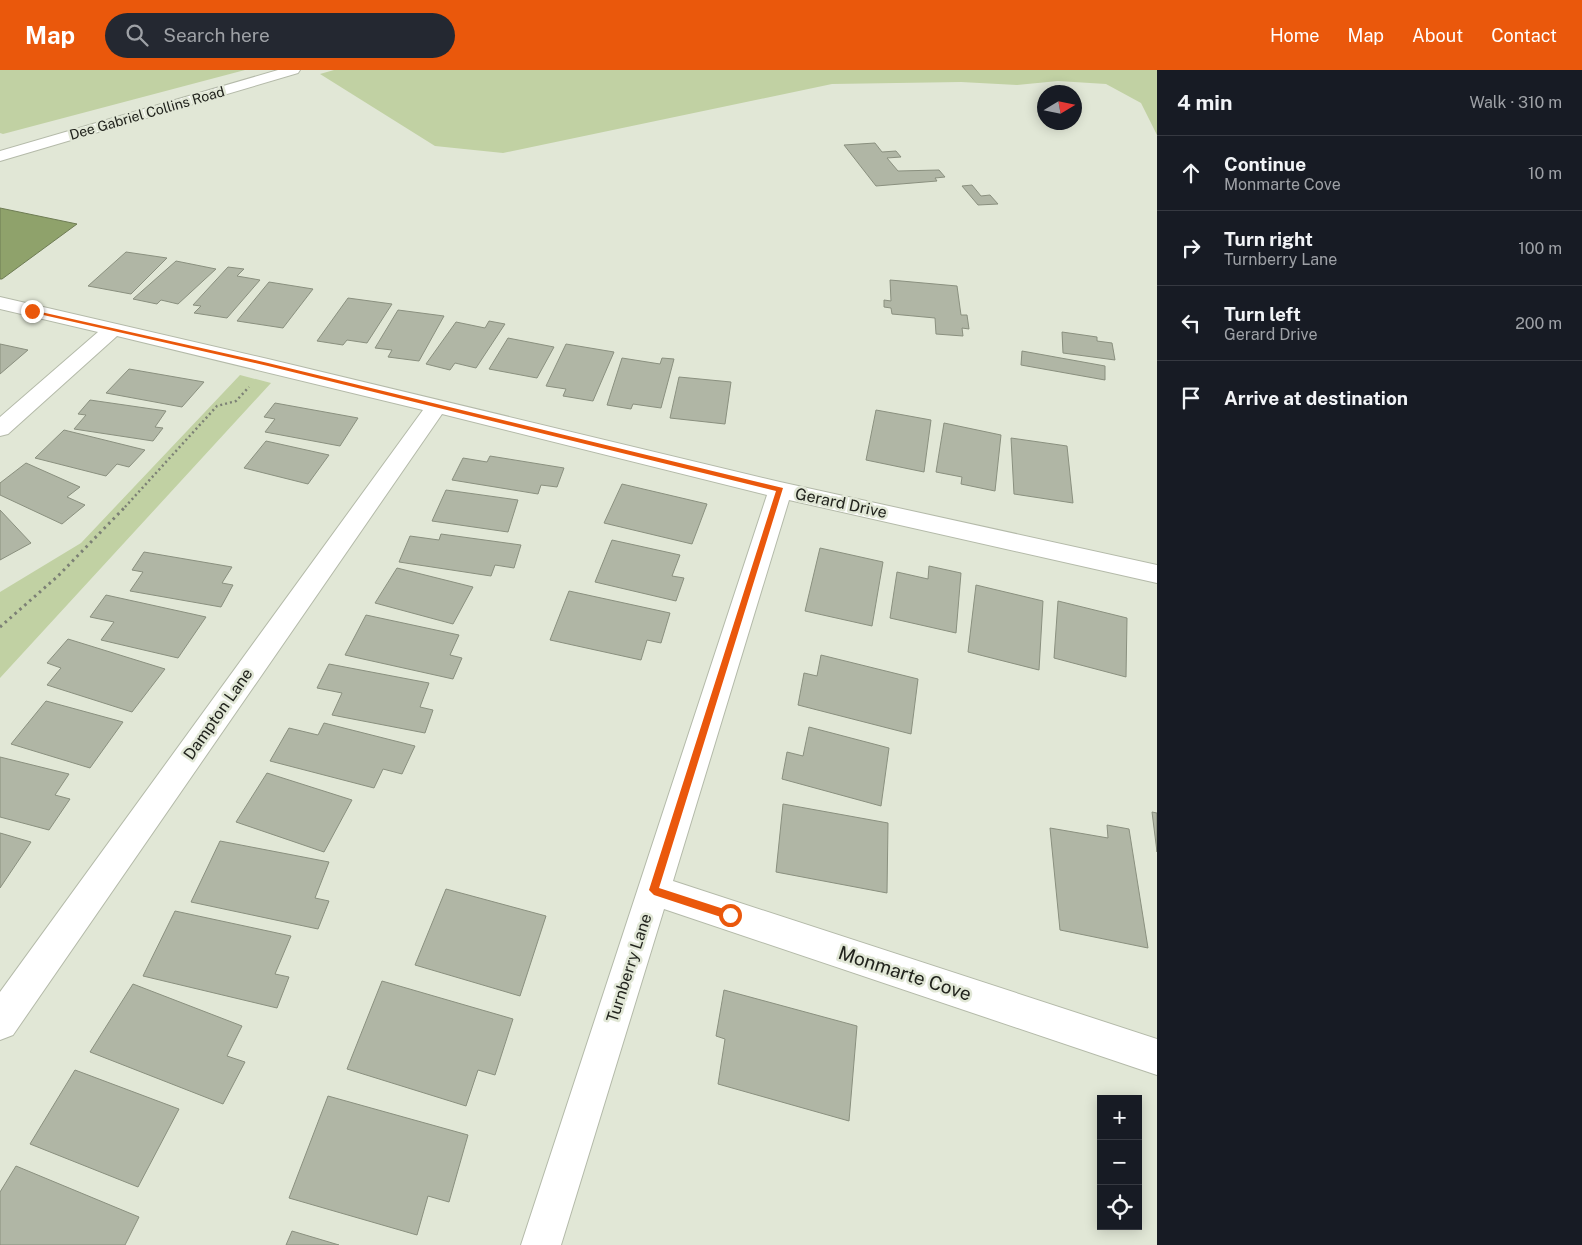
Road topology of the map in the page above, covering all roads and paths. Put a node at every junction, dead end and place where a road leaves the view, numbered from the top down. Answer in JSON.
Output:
{"nodes":[{"id":1,"x":293,"y":70,"type":"edge"},
{"id":2,"x":0,"y":156,"type":"edge"},
{"id":3,"x":0,"y":303,"type":"edge"},
{"id":4,"x":112,"y":330,"type":"junction"},
{"id":5,"x":253,"y":382,"type":"dead end"},
{"id":6,"x":436,"y":407,"type":"junction"},
{"id":7,"x":0,"y":429,"type":"edge"},
{"id":8,"x":780,"y":490,"type":"junction"},
{"id":9,"x":1157,"y":574,"type":"edge"},
{"id":10,"x":0,"y":627,"type":"edge"},
{"id":11,"x":654,"y":890,"type":"junction"},
{"id":12,"x":0,"y":1022,"type":"edge"},
{"id":13,"x":1157,"y":1057,"type":"edge"},
{"id":14,"x":541,"y":1245,"type":"edge"}],
"edges":[{"from":1,"to":2,"type":"street","name":"Dee Gabriel Collins Road"},
{"from":3,"to":4,"type":"street","name":"Gerard Drive"},
{"from":4,"to":6,"type":"street","name":"Gerard Drive"},
{"from":4,"to":7,"type":"street"},
{"from":5,"to":10,"type":"path"},
{"from":6,"to":8,"type":"street","name":"Gerard Drive"},
{"from":6,"to":12,"type":"street","name":"Dampton Lane"},
{"from":8,"to":9,"type":"street","name":"Gerard Drive"},
{"from":8,"to":11,"type":"street","name":"Turnberry Lane"},
{"from":11,"to":13,"type":"street","name":"Monmarte Cove"},
{"from":11,"to":14,"type":"street","name":"Turnberry Lane"}]}
